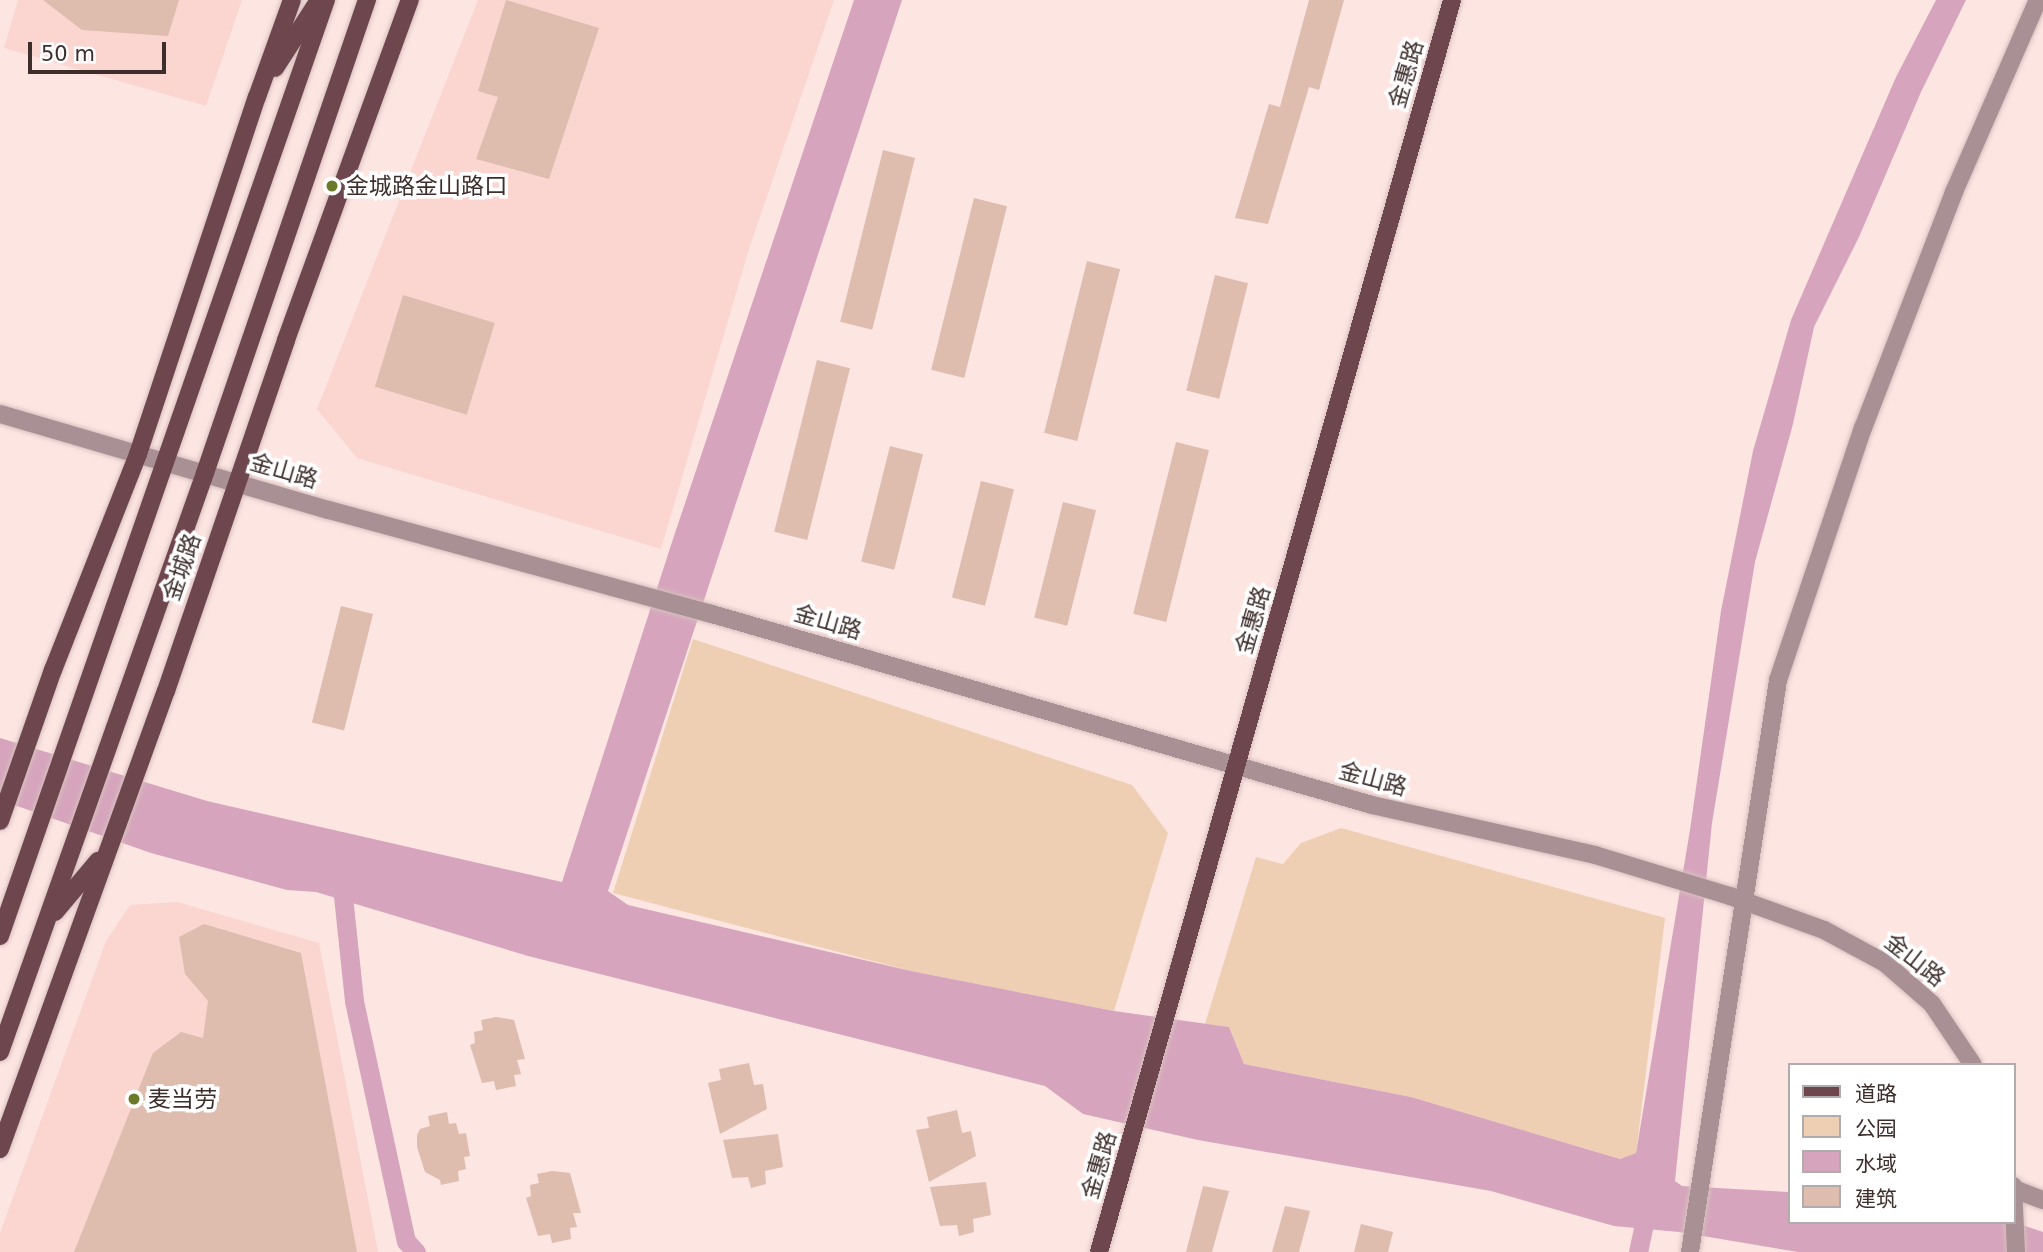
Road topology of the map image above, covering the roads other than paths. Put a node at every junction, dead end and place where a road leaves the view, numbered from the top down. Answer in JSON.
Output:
{"nodes":[{"id":1,"x":292,"y":0,"type":"edge"},
{"id":2,"x":319,"y":0,"type":"edge"},
{"id":3,"x":327,"y":0,"type":"edge"},
{"id":4,"x":367,"y":0,"type":"edge"},
{"id":5,"x":410,"y":0,"type":"edge"},
{"id":6,"x":1452,"y":0,"type":"edge"},
{"id":7,"x":2038,"y":0,"type":"edge"},
{"id":8,"x":257,"y":97,"type":"junction"},
{"id":9,"x":0,"y":414,"type":"edge"},
{"id":10,"x":138,"y":454,"type":"junction"},
{"id":11,"x":167,"y":462,"type":"junction"},
{"id":12,"x":205,"y":473,"type":"junction"},
{"id":13,"x":237,"y":483,"type":"junction"},
{"id":14,"x":1238,"y":765,"type":"junction"},
{"id":15,"x":0,"y":820,"type":"edge"},
{"id":16,"x":108,"y":848,"type":"junction"},
{"id":17,"x":1737,"y":898,"type":"junction"},
{"id":18,"x":46,"y":923,"type":"junction"},
{"id":19,"x":0,"y":936,"type":"edge"},
{"id":20,"x":0,"y":1052,"type":"edge"},
{"id":21,"x":1972,"y":1063,"type":"edge"},
{"id":22,"x":0,"y":1149,"type":"edge"},
{"id":23,"x":2015,"y":1194,"type":"edge"},
{"id":24,"x":2043,"y":1200,"type":"edge"},
{"id":25,"x":2015,"y":1213,"type":"edge"},
{"id":26,"x":1099,"y":1252,"type":"edge"},
{"id":27,"x":1690,"y":1252,"type":"edge"},
{"id":28,"x":2017,"y":1252,"type":"edge"}],
"edges":[{"from":1,"to":8,"type":"main road"},
{"from":2,"to":8,"type":"main road"},
{"from":3,"to":11,"type":"main road"},
{"from":4,"to":12,"type":"main road","name":"金城路"},
{"from":5,"to":13,"type":"main road","name":"金城路"},
{"from":6,"to":14,"type":"main road","name":"金惠路"},
{"from":7,"to":17,"type":"street"},
{"from":8,"to":10,"type":"main road"},
{"from":9,"to":10,"type":"street","name":"金山路"},
{"from":10,"to":11,"type":"street","name":"金山路"},
{"from":10,"to":15,"type":"main road"},
{"from":11,"to":12,"type":"street","name":"金山路"},
{"from":11,"to":19,"type":"main road"},
{"from":12,"to":13,"type":"street","name":"金山路"},
{"from":12,"to":18,"type":"main road","name":"金城路"},
{"from":13,"to":14,"type":"street","name":"金山路"},
{"from":13,"to":16,"type":"main road","name":"金城路"},
{"from":14,"to":17,"type":"street","name":"金山路"},
{"from":14,"to":26,"type":"main road","name":"金惠路"},
{"from":16,"to":18,"type":"main road"},
{"from":16,"to":22,"type":"main road","name":"金城路"},
{"from":17,"to":21,"type":"street","name":"金山路"},
{"from":17,"to":27,"type":"street"},
{"from":18,"to":20,"type":"main road","name":"金城路"},
{"from":23,"to":24,"type":"street"},
{"from":25,"to":28,"type":"street"}]}
